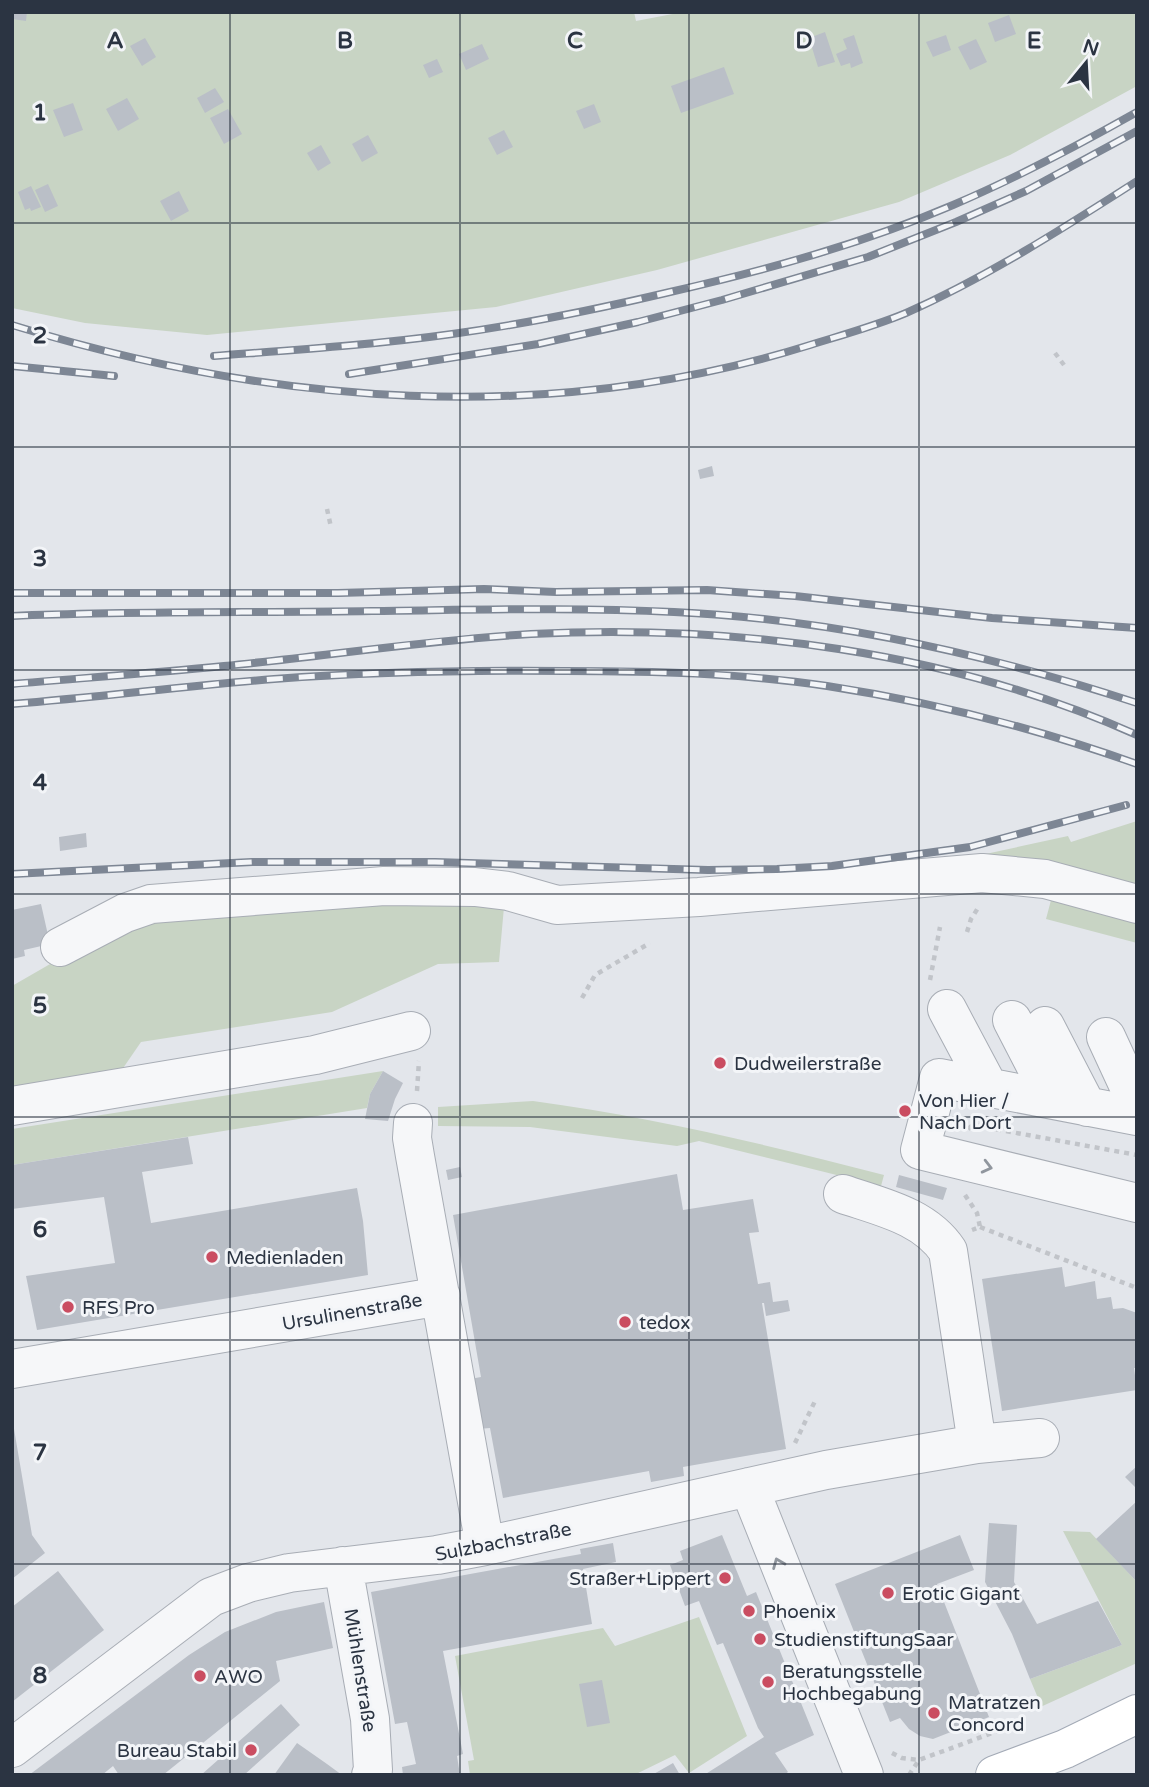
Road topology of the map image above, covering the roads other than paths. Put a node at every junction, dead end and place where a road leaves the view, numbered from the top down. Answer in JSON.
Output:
{"nodes":[{"id":1,"x":1137,"y":904,"type":"edge"},
{"id":2,"x":60,"y":947,"type":"dead end"},
{"id":3,"x":1014,"y":1016,"type":"junction"},
{"id":4,"x":416,"y":1041,"type":"road end"},
{"id":5,"x":1077,"y":1103,"type":"edge"},
{"id":6,"x":12,"y":1106,"type":"edge"},
{"id":7,"x":414,"y":1123,"type":"road end"},
{"id":8,"x":843,"y":1194,"type":"dead end"},
{"id":9,"x":1137,"y":1203,"type":"edge"},
{"id":10,"x":441,"y":1296,"type":"junction"},
{"id":11,"x":12,"y":1369,"type":"edge"},
{"id":12,"x":749,"y":1487,"type":"junction"},
{"id":13,"x":485,"y":1546,"type":"junction"},
{"id":14,"x":343,"y":1566,"type":"junction"},
{"id":15,"x":1137,"y":1714,"type":"edge"},
{"id":16,"x":12,"y":1748,"type":"edge"},
{"id":17,"x":876,"y":1763,"type":"edge"},
{"id":18,"x":1047,"y":1766,"type":"edge"},
{"id":19,"x":370,"y":1775,"type":"edge"},
{"id":20,"x":995,"y":1775,"type":"edge"}],
"edges":[{"from":1,"to":2,"type":"street"},
{"from":3,"to":5,"type":"street"},
{"from":3,"to":5,"type":"street"},
{"from":3,"to":5,"type":"street"},
{"from":4,"to":6,"type":"street"},
{"from":5,"to":9,"type":"street","one_way":true},
{"from":7,"to":10,"type":"street"},
{"from":8,"to":12,"type":"street","name":"Sulzbachstraße"},
{"from":10,"to":11,"type":"street","name":"Ursulinenstraße"},
{"from":10,"to":13,"type":"street","name":"Ursulinenstraße"},
{"from":12,"to":13,"type":"street","name":"Sulzbachstraße"},
{"from":17,"to":12,"type":"street","one_way":true},
{"from":13,"to":14,"type":"street","name":"Sulzbachstraße"},
{"from":14,"to":16,"type":"street","name":"Sulzbachstraße"},
{"from":14,"to":19,"type":"street","name":"Mühlenstraße"},
{"from":15,"to":18,"type":"main road"},
{"from":18,"to":20,"type":"main road"}]}
